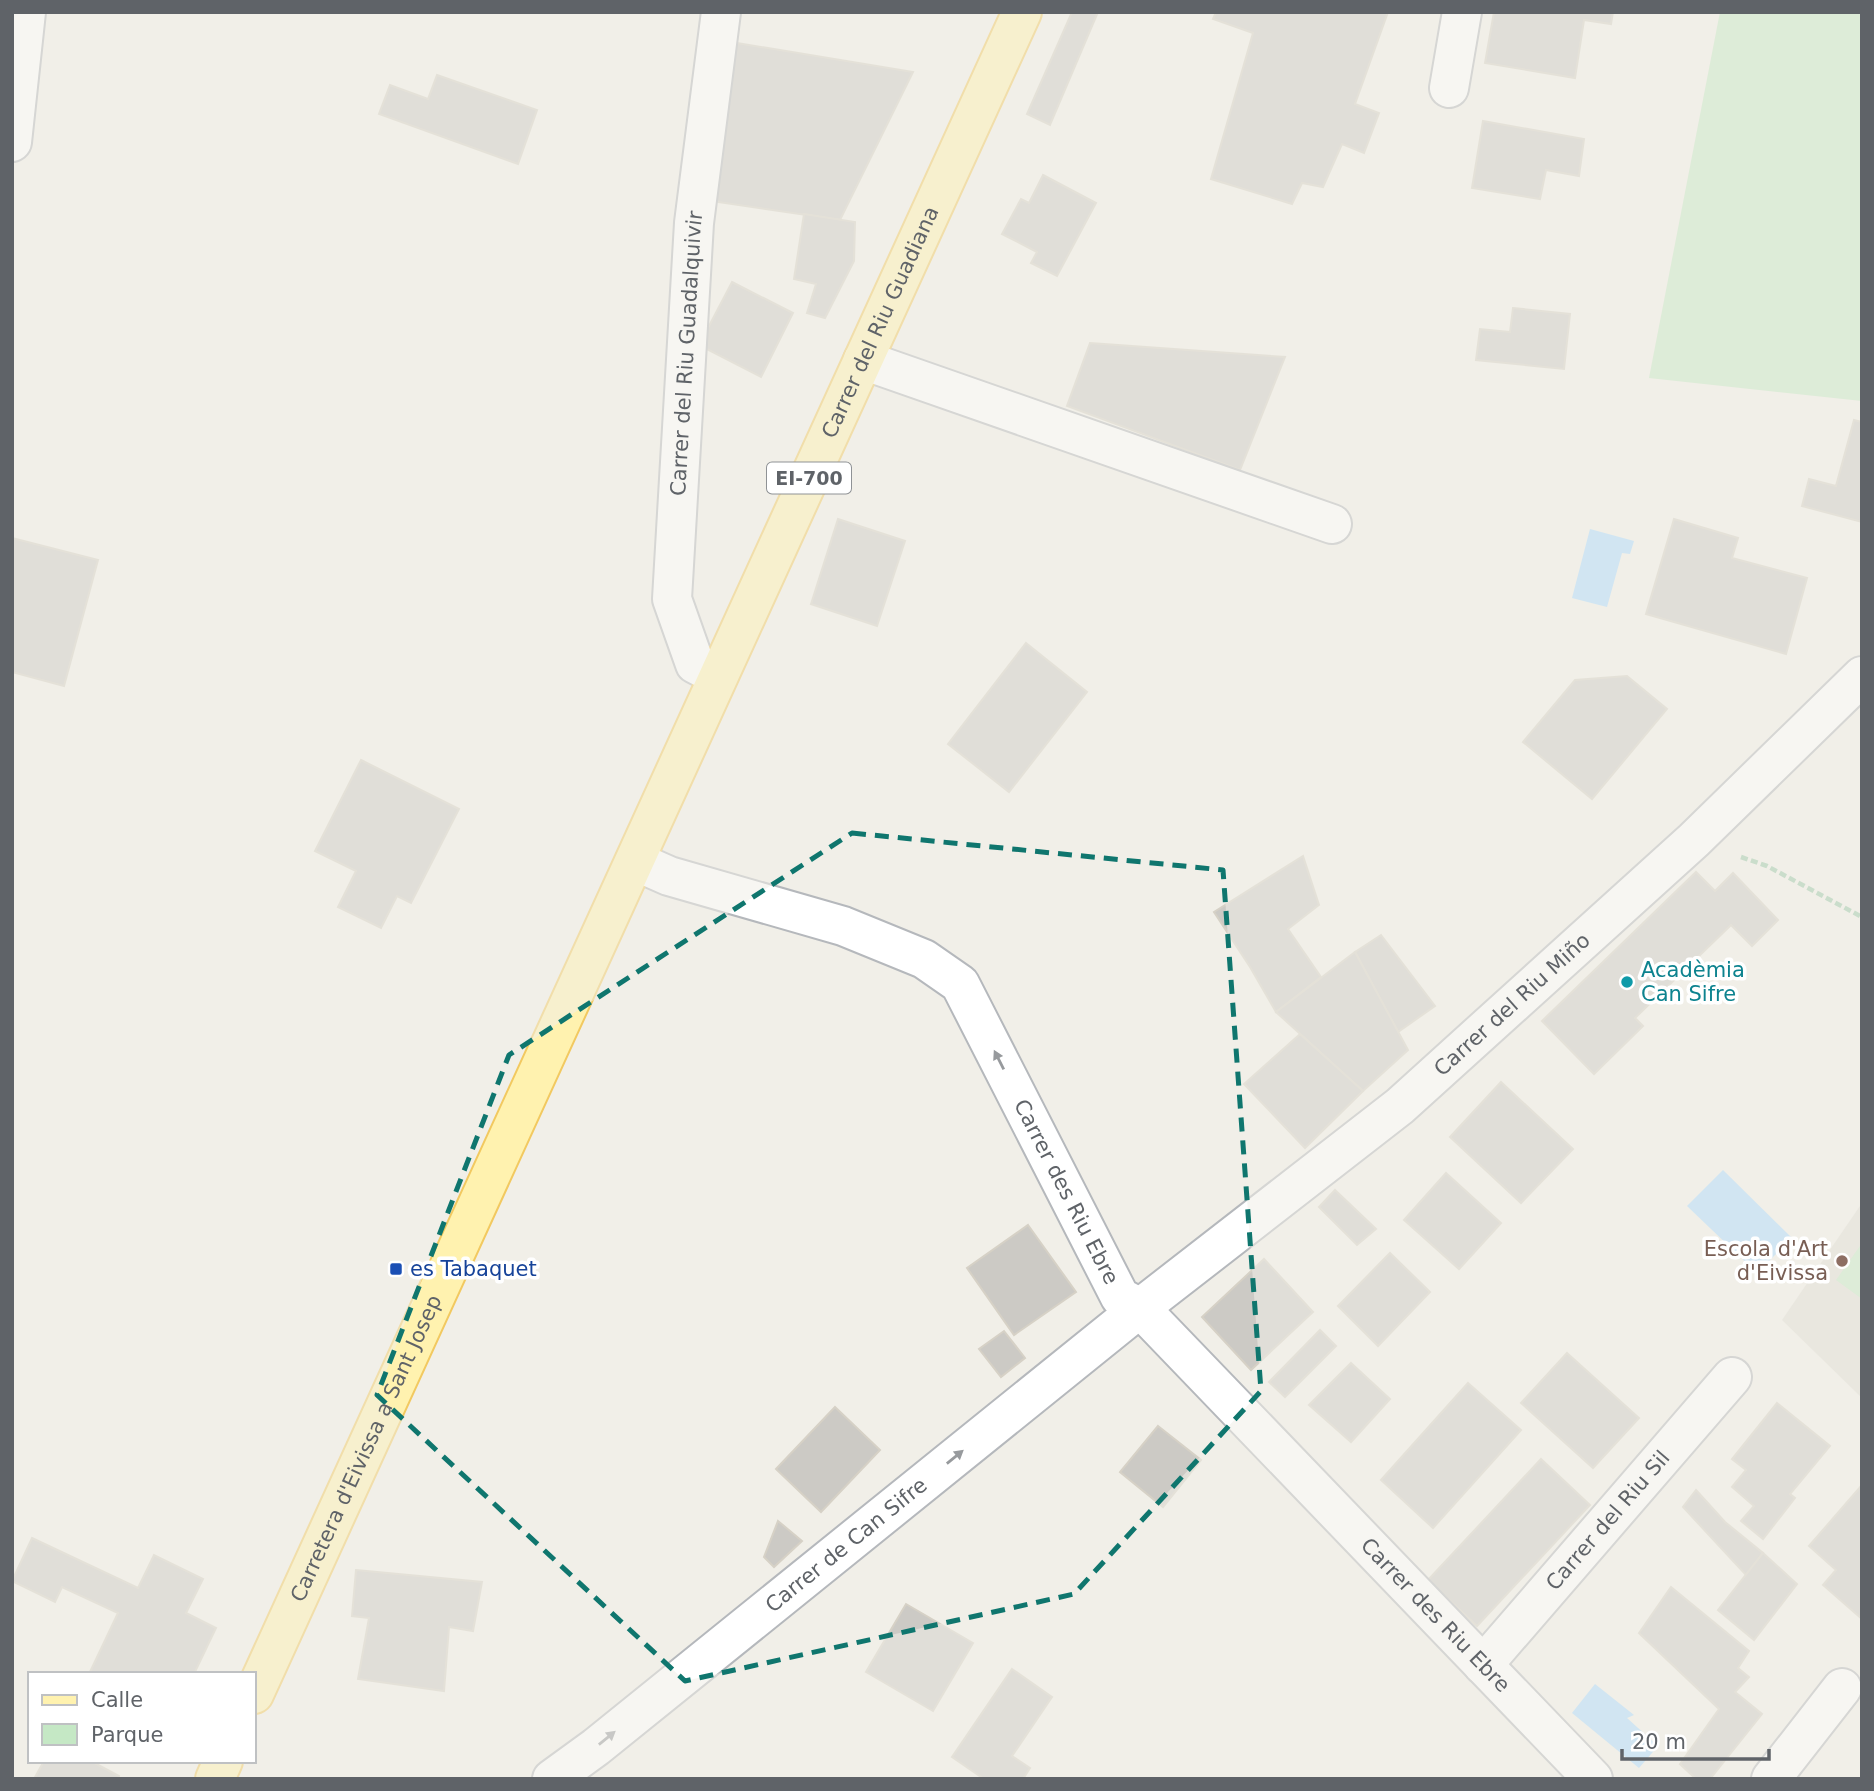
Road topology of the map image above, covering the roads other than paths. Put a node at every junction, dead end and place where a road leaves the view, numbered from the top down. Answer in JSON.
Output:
{"nodes":[{"id":1,"x":26,"y":12,"type":"edge"},
{"id":2,"x":721,"y":12,"type":"edge"},
{"id":3,"x":1022,"y":12,"type":"edge"},
{"id":4,"x":1462,"y":12,"type":"edge"},
{"id":5,"x":1450,"y":88,"type":"dead end"},
{"id":6,"x":12,"y":142,"type":"edge"},
{"id":7,"x":863,"y":360,"type":"junction"},
{"id":8,"x":1332,"y":524,"type":"dead end"},
{"id":9,"x":718,"y":676,"type":"junction"},
{"id":10,"x":1862,"y":676,"type":"edge"},
{"id":11,"x":635,"y":861,"type":"junction"},
{"id":12,"x":1140,"y":1308,"type":"junction"},
{"id":13,"x":1732,"y":1377,"type":"dead end"},
{"id":14,"x":1483,"y":1665,"type":"junction"},
{"id":15,"x":1842,"y":1688,"type":"dead end"},
{"id":16,"x":256,"y":1690,"type":"edge"},
{"id":17,"x":222,"y":1763,"type":"edge"},
{"id":18,"x":215,"y":1779,"type":"edge"},
{"id":19,"x":552,"y":1779,"type":"edge"},
{"id":20,"x":1593,"y":1779,"type":"edge"},
{"id":21,"x":1771,"y":1779,"type":"edge"}],
"edges":[{"from":1,"to":6,"type":"street"},
{"from":2,"to":9,"type":"street","name":"Carrer del Riu Guadalquivir"},
{"from":3,"to":7,"type":"main road","name":"Carrer del Riu Guadiana","number":"EI-700"},
{"from":4,"to":5,"type":"street"},
{"from":7,"to":8,"type":"street"},
{"from":7,"to":9,"type":"main road","name":"Carrer del Riu Guadiana","number":"EI-700"},
{"from":9,"to":11,"type":"main road","name":"Carrer del Riu Guadiana","number":"EI-700"},
{"from":10,"to":12,"type":"street","name":"Carrer del Riu Miño"},
{"from":12,"to":11,"type":"street","name":"Carrer des Riu Ebre","one_way":true},
{"from":11,"to":16,"type":"main road","name":"Carretera d'Eivissa a Sant Josep","number":"EI-700"},
{"from":12,"to":14,"type":"street","name":"Carrer des Riu Ebre"},
{"from":19,"to":12,"type":"street","name":"Carrer de Can Sifre","one_way":true},
{"from":13,"to":14,"type":"street","name":"Carrer del Riu Sil"},
{"from":14,"to":20,"type":"street","name":"Carrer des Riu Ebre"},
{"from":15,"to":21,"type":"street"},
{"from":17,"to":18,"type":"main road"}]}
